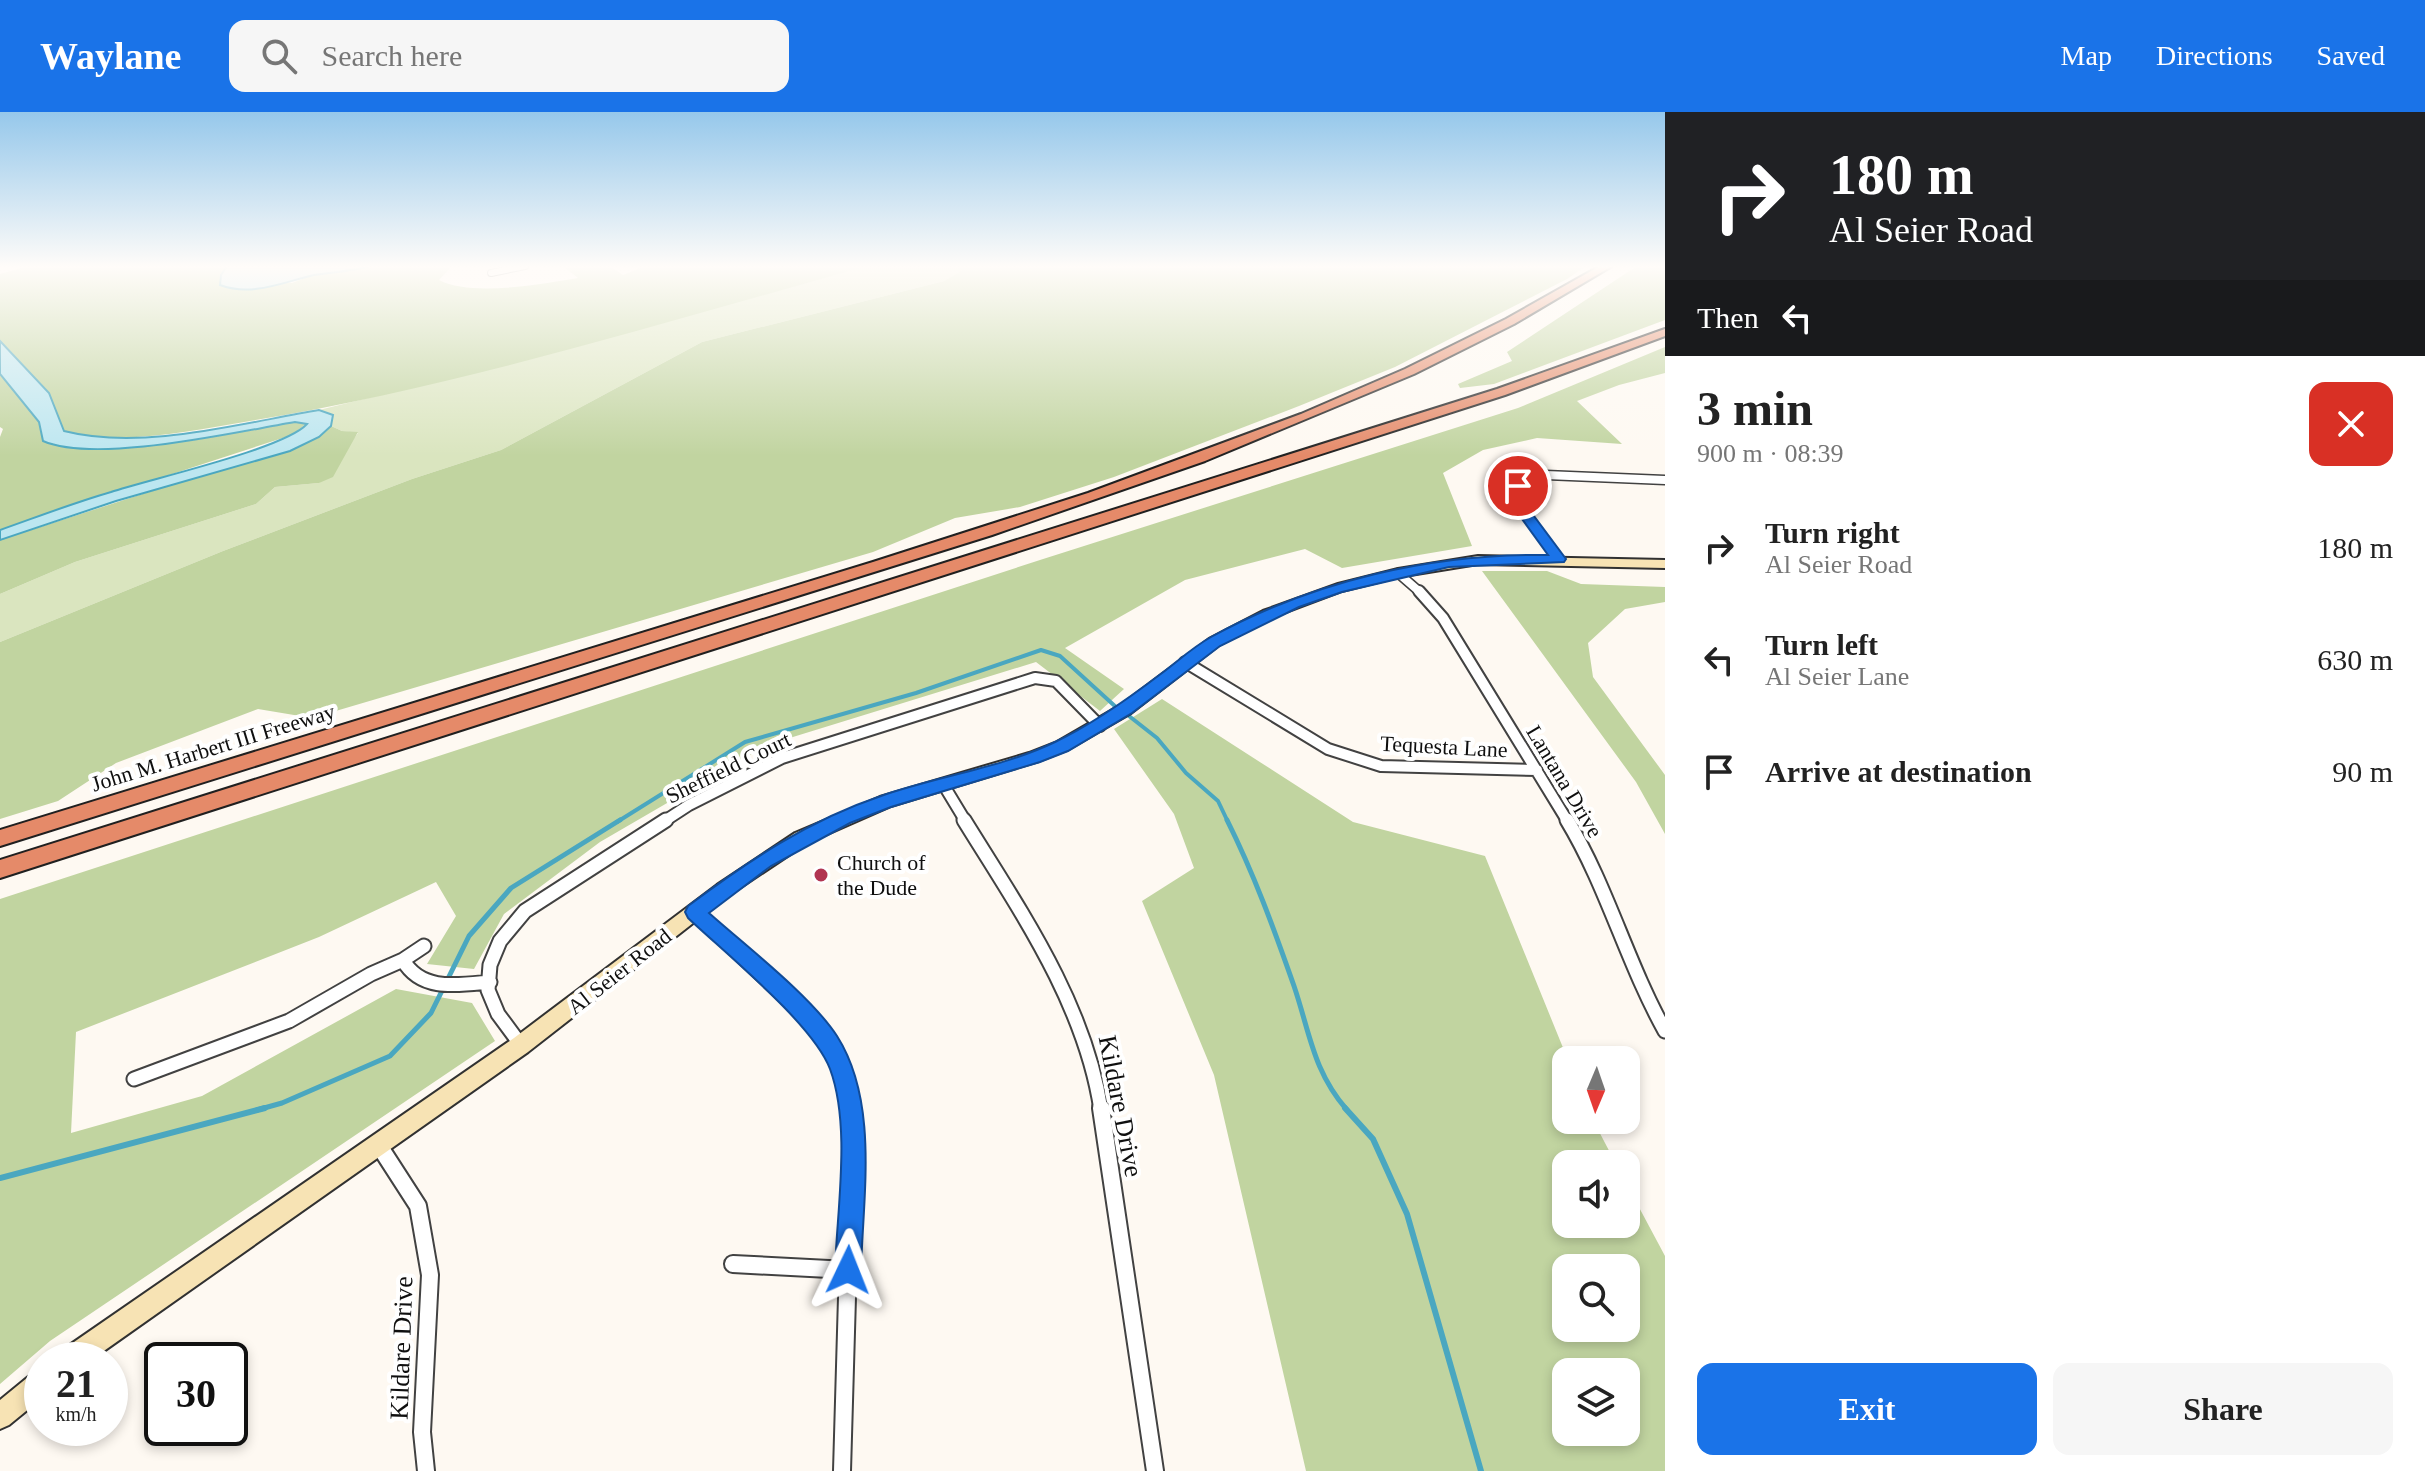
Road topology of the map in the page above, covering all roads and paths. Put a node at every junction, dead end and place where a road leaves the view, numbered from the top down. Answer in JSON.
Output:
{"nodes":[{"id":1,"x":1496,"y":329,"type":"edge"},
{"id":2,"x":1665,"y":332,"type":"edge"},
{"id":3,"x":1665,"y":480,"type":"edge"},
{"id":4,"x":1559,"y":559,"type":"junction"},
{"id":5,"x":1665,"y":564,"type":"edge"},
{"id":6,"x":1398,"y":573,"type":"junction"},
{"id":7,"x":1185,"y":662,"type":"junction"},
{"id":8,"x":1100,"y":726,"type":"junction"},
{"id":9,"x":1537,"y":770,"type":"junction"},
{"id":10,"x":943,"y":784,"type":"junction"},
{"id":11,"x":0,"y":838,"type":"edge"},
{"id":12,"x":0,"y":869,"type":"edge"},
{"id":13,"x":695,"y":912,"type":"junction"},
{"id":14,"x":424,"y":946,"type":"dead end"},
{"id":15,"x":403,"y":960,"type":"junction"},
{"id":16,"x":490,"y":982,"type":"junction"},
{"id":17,"x":1665,"y":1031,"type":"edge"},
{"id":18,"x":521,"y":1045,"type":"junction"},
{"id":19,"x":134,"y":1079,"type":"dead end"},
{"id":20,"x":378,"y":1144,"type":"junction"},
{"id":21,"x":733,"y":1264,"type":"dead end"},
{"id":22,"x":848,"y":1270,"type":"junction"},
{"id":23,"x":96,"y":1342,"type":"edge"},
{"id":24,"x":24,"y":1397,"type":"edge"},
{"id":25,"x":0,"y":1416,"type":"edge"},
{"id":26,"x":426,"y":1471,"type":"edge"},
{"id":27,"x":842,"y":1471,"type":"edge"},
{"id":28,"x":1155,"y":1471,"type":"edge"}],
"edges":[{"from":1,"to":11,"type":"highway","name":"John M. Harbert III Freeway"},
{"from":2,"to":12,"type":"highway"},
{"from":3,"to":4,"type":"street"},
{"from":4,"to":5,"type":"street","name":"Al Seier Road"},
{"from":4,"to":6,"type":"street","name":"Al Seier Road"},
{"from":6,"to":7,"type":"street","name":"Al Seier Road"},
{"from":6,"to":9,"type":"street","name":"Lantana Drive"},
{"from":7,"to":8,"type":"street","name":"Al Seier Road"},
{"from":7,"to":9,"type":"street","name":"Tequesta Lane"},
{"from":8,"to":10,"type":"street","name":"Al Seier Road"},
{"from":8,"to":16,"type":"street","name":"Sheffield Court"},
{"from":9,"to":17,"type":"street","name":"Lantana Drive"},
{"from":10,"to":13,"type":"street","name":"Al Seier Road"},
{"from":10,"to":28,"type":"street","name":"Kildare Drive"},
{"from":13,"to":18,"type":"street","name":"Al Seier Road"},
{"from":13,"to":22,"type":"street"},
{"from":14,"to":15,"type":"street"},
{"from":15,"to":16,"type":"street"},
{"from":15,"to":19,"type":"street"},
{"from":16,"to":18,"type":"street"},
{"from":18,"to":20,"type":"street","name":"Al Seier Road"},
{"from":20,"to":23,"type":"street","name":"Al Seier Road"},
{"from":20,"to":26,"type":"street","name":"Kildare Drive"},
{"from":21,"to":22,"type":"street"},
{"from":22,"to":27,"type":"street"},
{"from":24,"to":25,"type":"street"}]}
